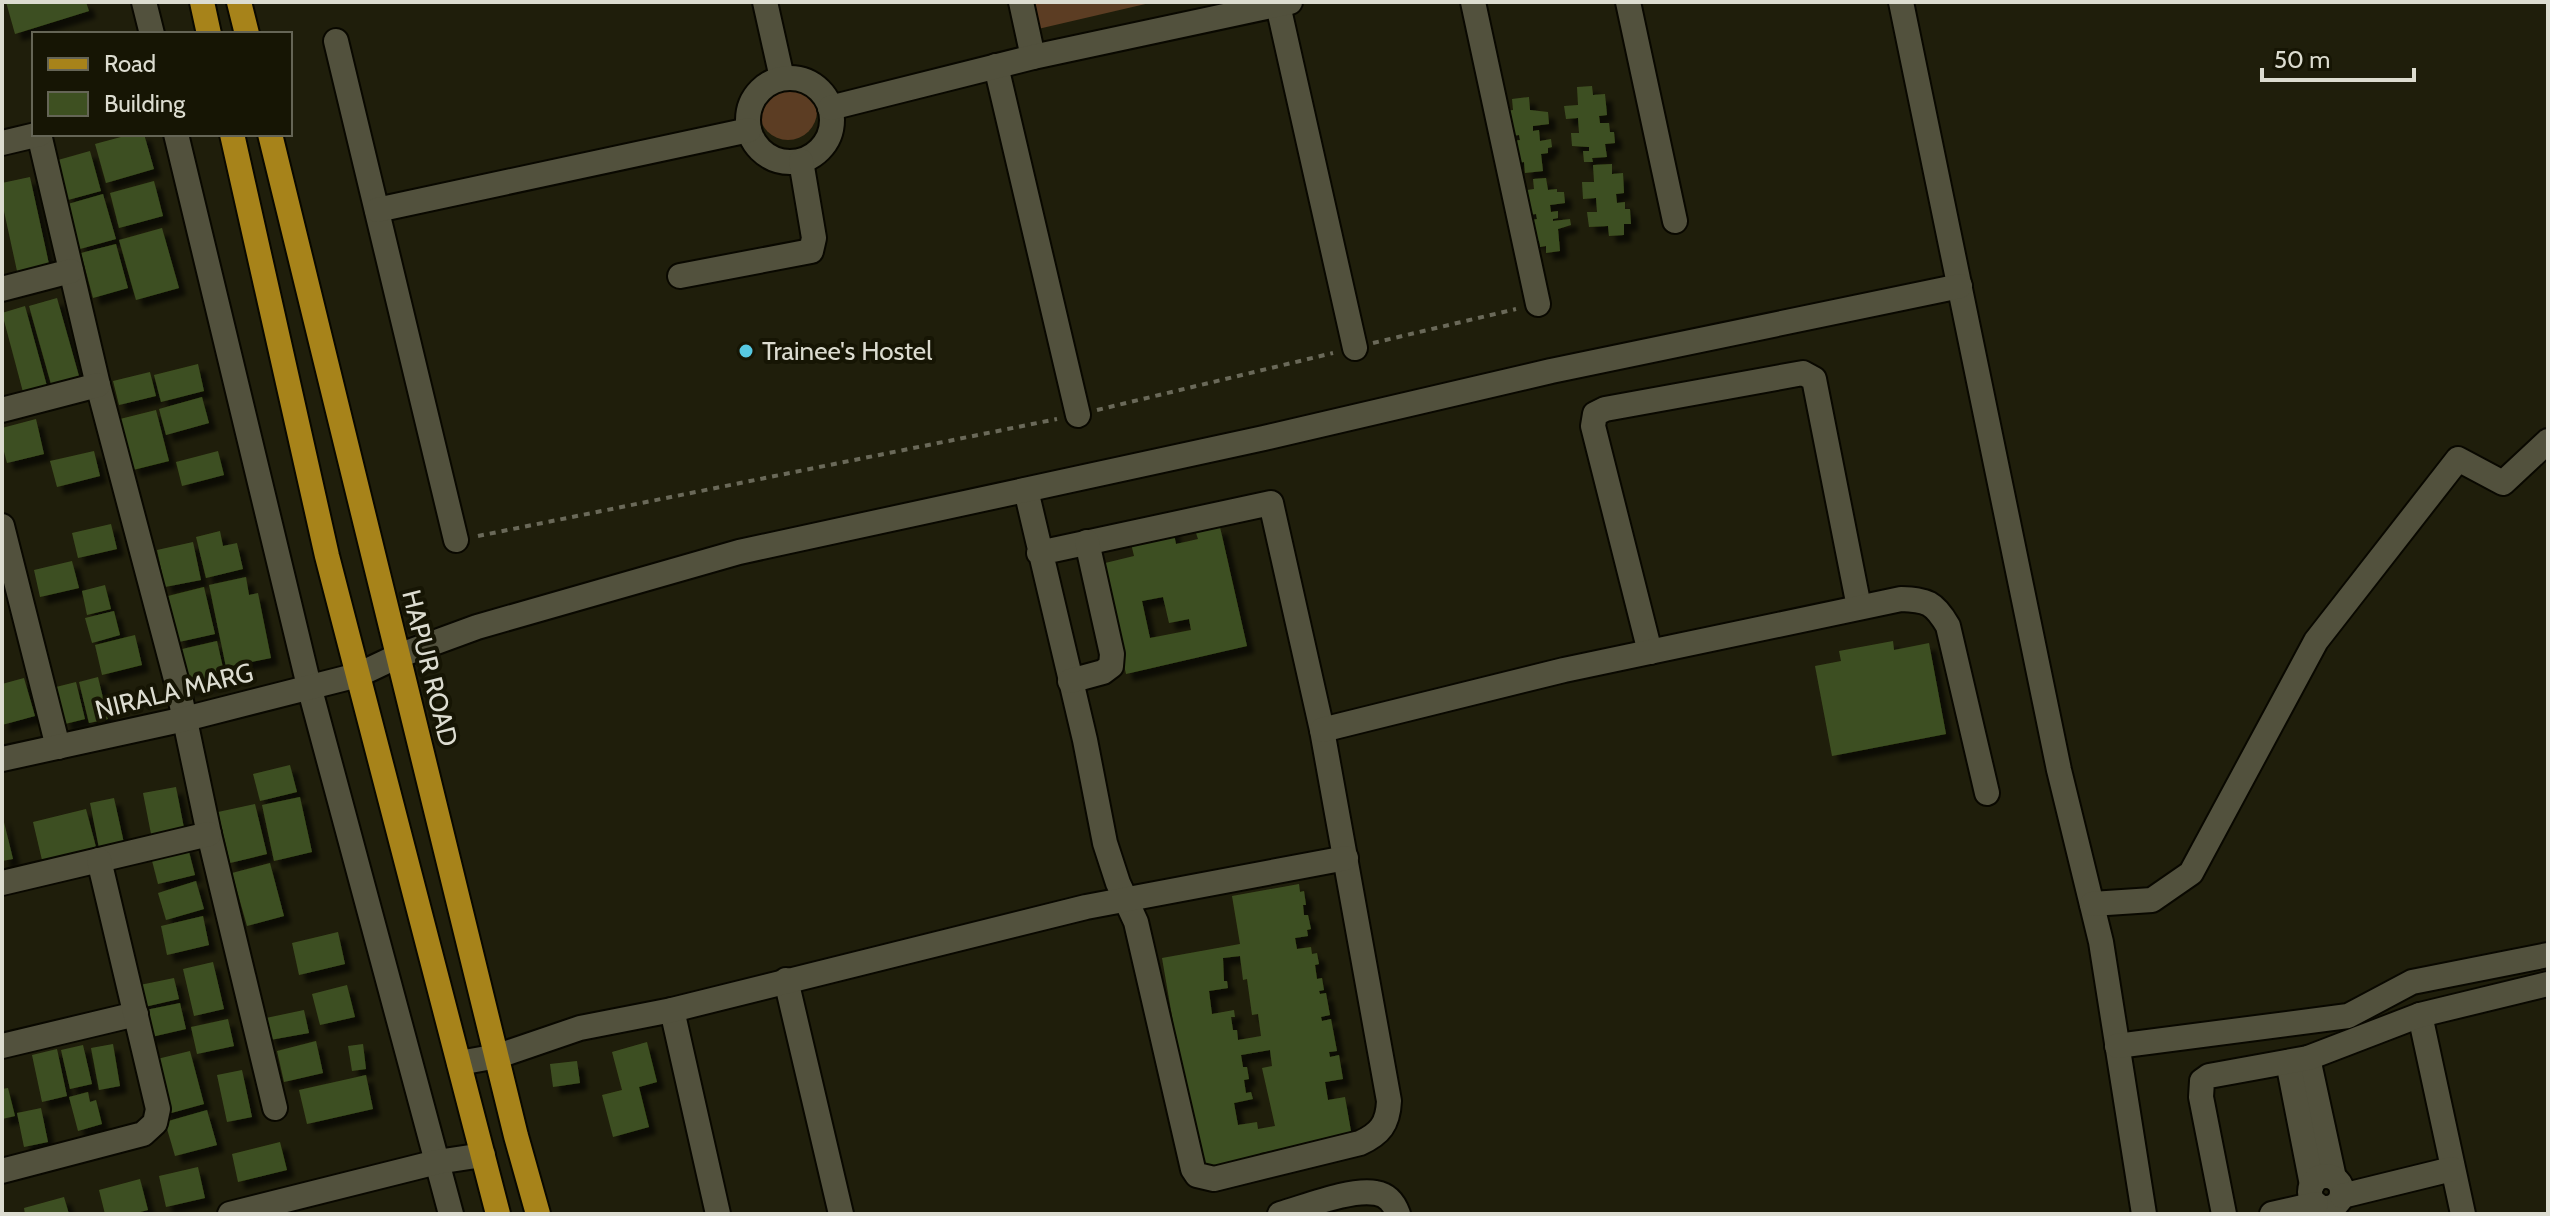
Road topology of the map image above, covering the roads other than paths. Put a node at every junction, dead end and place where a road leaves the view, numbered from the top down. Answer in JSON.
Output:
{"nodes":[{"id":1,"x":144,"y":2,"type":"edge"},
{"id":2,"x":202,"y":2,"type":"edge"},
{"id":3,"x":239,"y":2,"type":"edge"},
{"id":4,"x":765,"y":2,"type":"edge"},
{"id":5,"x":1021,"y":2,"type":"edge"},
{"id":6,"x":1473,"y":2,"type":"edge"},
{"id":7,"x":1628,"y":2,"type":"edge"},
{"id":8,"x":1901,"y":2,"type":"edge"},
{"id":9,"x":1284,"y":4,"type":"edge"},
{"id":10,"x":152,"y":32,"type":"edge"},
{"id":11,"x":209,"y":32,"type":"edge"},
{"id":12,"x":246,"y":32,"type":"edge"},
{"id":13,"x":336,"y":41,"type":"dead end"},
{"id":14,"x":1033,"y":57,"type":"junction"},
{"id":15,"x":996,"y":66,"type":"junction"},
{"id":16,"x":782,"y":78,"type":"junction"},
{"id":17,"x":830,"y":108,"type":"junction"},
{"id":18,"x":749,"y":130,"type":"junction"},
{"id":19,"x":32,"y":136,"type":"edge"},
{"id":20,"x":39,"y":136,"type":"edge"},
{"id":21,"x":176,"y":136,"type":"edge"},
{"id":22,"x":232,"y":136,"type":"edge"},
{"id":23,"x":270,"y":136,"type":"edge"},
{"id":24,"x":2,"y":143,"type":"edge"},
{"id":25,"x":801,"y":161,"type":"junction"},
{"id":26,"x":377,"y":210,"type":"junction"},
{"id":27,"x":1675,"y":221,"type":"dead end"},
{"id":28,"x":71,"y":271,"type":"junction"},
{"id":29,"x":680,"y":276,"type":"dead end"},
{"id":30,"x":1960,"y":286,"type":"junction"},
{"id":31,"x":2,"y":289,"type":"edge"},
{"id":32,"x":1538,"y":304,"type":"road end"},
{"id":33,"x":1355,"y":348,"type":"road end"},
{"id":34,"x":98,"y":385,"type":"junction"},
{"id":35,"x":2,"y":410,"type":"edge"},
{"id":36,"x":1078,"y":415,"type":"road end"},
{"id":37,"x":2548,"y":441,"type":"edge"},
{"id":38,"x":1026,"y":490,"type":"junction"},
{"id":39,"x":2,"y":526,"type":"edge"},
{"id":40,"x":456,"y":540,"type":"road end"},
{"id":41,"x":1087,"y":542,"type":"junction"},
{"id":42,"x":1039,"y":553,"type":"junction"},
{"id":43,"x":1859,"y":607,"type":"junction"},
{"id":44,"x":1650,"y":652,"type":"junction"},
{"id":45,"x":398,"y":656,"type":"junction"},
{"id":46,"x":358,"y":675,"type":"junction"},
{"id":47,"x":1070,"y":681,"type":"junction"},
{"id":48,"x":309,"y":686,"type":"junction"},
{"id":49,"x":185,"y":719,"type":"junction"},
{"id":50,"x":1322,"y":730,"type":"junction"},
{"id":51,"x":58,"y":747,"type":"junction"},
{"id":52,"x":2,"y":759,"type":"edge"},
{"id":53,"x":1987,"y":793,"type":"dead end"},
{"id":54,"x":209,"y":834,"type":"junction"},
{"id":55,"x":1346,"y":858,"type":"junction"},
{"id":56,"x":99,"y":860,"type":"junction"},
{"id":57,"x":2,"y":883,"type":"edge"},
{"id":58,"x":1128,"y":900,"type":"junction"},
{"id":59,"x":2092,"y":904,"type":"junction"},
{"id":60,"x":2548,"y":955,"type":"edge"},
{"id":61,"x":786,"y":980,"type":"junction"},
{"id":62,"x":2548,"y":984,"type":"edge"},
{"id":63,"x":672,"y":1010,"type":"junction"},
{"id":64,"x":136,"y":1014,"type":"junction"},
{"id":65,"x":2420,"y":1015,"type":"junction"},
{"id":66,"x":2,"y":1046,"type":"edge"},
{"id":67,"x":2117,"y":1046,"type":"junction"},
{"id":68,"x":498,"y":1056,"type":"junction"},
{"id":69,"x":2298,"y":1060,"type":"junction"},
{"id":70,"x":459,"y":1063,"type":"junction"},
{"id":71,"x":275,"y":1108,"type":"dead end"},
{"id":72,"x":483,"y":1155,"type":"junction"},
{"id":73,"x":437,"y":1162,"type":"junction"},
{"id":74,"x":2452,"y":1169,"type":"junction"},
{"id":75,"x":2,"y":1171,"type":"edge"},
{"id":76,"x":2326,"y":1191,"type":"junction"},
{"id":77,"x":230,"y":1214,"type":"edge"},
{"id":78,"x":451,"y":1214,"type":"edge"},
{"id":79,"x":498,"y":1214,"type":"edge"},
{"id":80,"x":538,"y":1214,"type":"edge"},
{"id":81,"x":718,"y":1214,"type":"edge"},
{"id":82,"x":841,"y":1214,"type":"edge"},
{"id":83,"x":1280,"y":1214,"type":"edge"},
{"id":84,"x":1398,"y":1214,"type":"edge"},
{"id":85,"x":2144,"y":1214,"type":"edge"},
{"id":86,"x":2224,"y":1214,"type":"edge"},
{"id":87,"x":2272,"y":1214,"type":"edge"},
{"id":88,"x":2463,"y":1214,"type":"edge"}],
"edges":[{"from":1,"to":10,"type":"street"},
{"from":2,"to":11,"type":"main road"},
{"from":3,"to":12,"type":"main road"},
{"from":4,"to":16,"type":"street"},
{"from":5,"to":14,"type":"street"},
{"from":6,"to":32,"type":"street"},
{"from":7,"to":27,"type":"street"},
{"from":8,"to":30,"type":"street"},
{"from":9,"to":14,"type":"street"},
{"from":9,"to":33,"type":"street"},
{"from":13,"to":26,"type":"street"},
{"from":14,"to":15,"type":"street"},
{"from":15,"to":17,"type":"street"},
{"from":15,"to":36,"type":"street"},
{"from":16,"to":17,"type":"street"},
{"from":16,"to":18,"type":"street"},
{"from":17,"to":25,"type":"street"},
{"from":18,"to":25,"type":"street"},
{"from":18,"to":26,"type":"street"},
{"from":19,"to":24,"type":"street"},
{"from":20,"to":28,"type":"street"},
{"from":21,"to":48,"type":"street"},
{"from":22,"to":46,"type":"main road"},
{"from":23,"to":45,"type":"main road","name":"HAPUR ROAD"},
{"from":25,"to":29,"type":"street"},
{"from":26,"to":40,"type":"street"},
{"from":28,"to":31,"type":"street"},
{"from":28,"to":34,"type":"street"},
{"from":30,"to":38,"type":"street","name":"NIRALA MARG"},
{"from":30,"to":59,"type":"street"},
{"from":34,"to":35,"type":"street"},
{"from":34,"to":49,"type":"street"},
{"from":37,"to":59,"type":"street"},
{"from":38,"to":42,"type":"street"},
{"from":38,"to":45,"type":"street","name":"NIRALA MARG"},
{"from":39,"to":51,"type":"street"},
{"from":41,"to":42,"type":"street"},
{"from":41,"to":47,"type":"street"},
{"from":41,"to":50,"type":"street"},
{"from":42,"to":47,"type":"street"},
{"from":43,"to":44,"type":"street"},
{"from":43,"to":44,"type":"street"},
{"from":43,"to":53,"type":"street"},
{"from":44,"to":50,"type":"street"},
{"from":45,"to":46,"type":"street","name":"NIRALA MARG"},
{"from":45,"to":68,"type":"main road","name":"HAPUR ROAD"},
{"from":46,"to":48,"type":"street","name":"NIRALA MARG"},
{"from":46,"to":70,"type":"main road"},
{"from":47,"to":58,"type":"street"},
{"from":48,"to":49,"type":"street","name":"NIRALA MARG"},
{"from":48,"to":73,"type":"street"},
{"from":49,"to":51,"type":"street","name":"NIRALA MARG"},
{"from":49,"to":54,"type":"street"},
{"from":50,"to":55,"type":"street"},
{"from":51,"to":52,"type":"street","name":"NIRALA MARG"},
{"from":54,"to":56,"type":"street"},
{"from":54,"to":71,"type":"street"},
{"from":55,"to":58,"type":"street"},
{"from":55,"to":58,"type":"street"},
{"from":56,"to":57,"type":"street"},
{"from":56,"to":64,"type":"street"},
{"from":58,"to":61,"type":"street"},
{"from":59,"to":67,"type":"street"},
{"from":60,"to":67,"type":"street"},
{"from":61,"to":63,"type":"street"},
{"from":61,"to":82,"type":"street"},
{"from":62,"to":65,"type":"street"},
{"from":63,"to":68,"type":"street"},
{"from":63,"to":81,"type":"street"},
{"from":64,"to":66,"type":"street"},
{"from":64,"to":75,"type":"street"},
{"from":65,"to":69,"type":"street"},
{"from":65,"to":74,"type":"street"},
{"from":67,"to":85,"type":"street"},
{"from":68,"to":70,"type":"street"},
{"from":68,"to":80,"type":"main road","name":"HAPUR ROAD"},
{"from":69,"to":76,"type":"street"},
{"from":69,"to":86,"type":"street"},
{"from":70,"to":72,"type":"main road"},
{"from":72,"to":73,"type":"street"},
{"from":72,"to":79,"type":"main road"},
{"from":73,"to":77,"type":"street"},
{"from":73,"to":78,"type":"street"},
{"from":74,"to":76,"type":"street"},
{"from":74,"to":88,"type":"street"},
{"from":76,"to":87,"type":"street"},
{"from":83,"to":84,"type":"street"}]}
